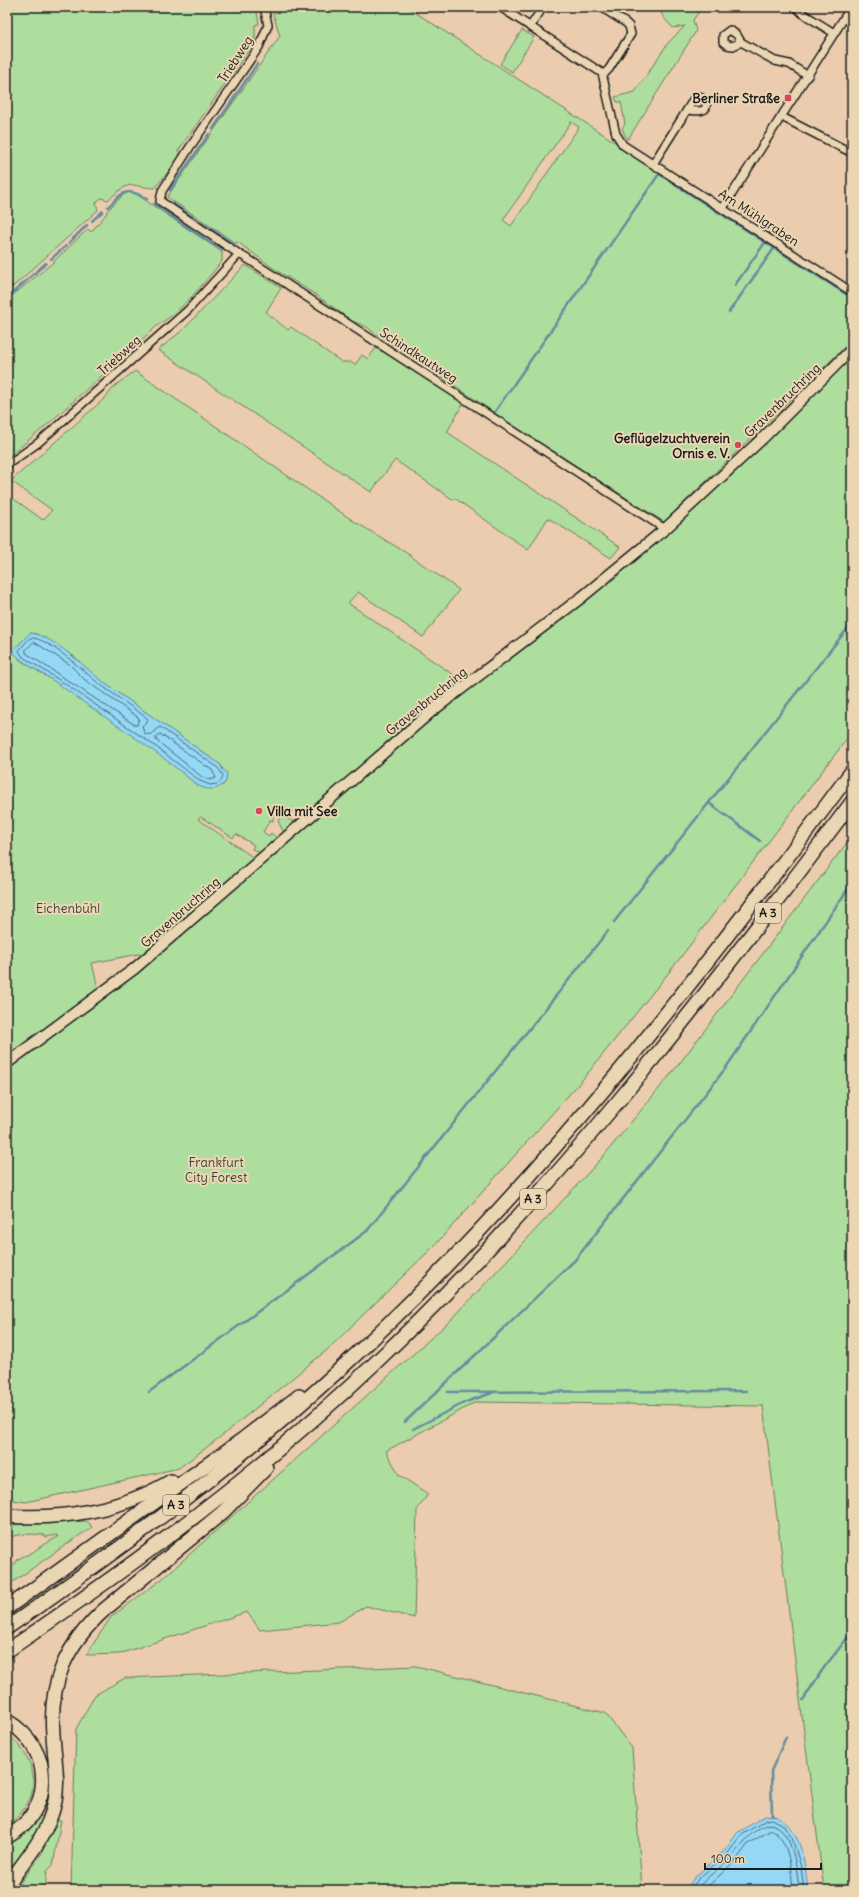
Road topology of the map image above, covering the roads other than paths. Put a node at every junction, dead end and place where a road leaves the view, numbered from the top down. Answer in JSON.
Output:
{"nodes":[{"id":1,"x":264,"y":7,"type":"edge"},
{"id":2,"x":500,"y":7,"type":"edge"},
{"id":3,"x":543,"y":7,"type":"edge"},
{"id":4,"x":601,"y":7,"type":"edge"},
{"id":5,"x":796,"y":7,"type":"edge"},
{"id":6,"x":851,"y":7,"type":"edge"},
{"id":7,"x":530,"y":27,"type":"junction"},
{"id":8,"x":834,"y":33,"type":"junction"},
{"id":9,"x":741,"y":42,"type":"dead end"},
{"id":10,"x":603,"y":75,"type":"junction"},
{"id":11,"x":808,"y":76,"type":"junction"},
{"id":12,"x":687,"y":110,"type":"dead end"},
{"id":13,"x":782,"y":117,"type":"junction"},
{"id":14,"x":852,"y":153,"type":"edge"},
{"id":15,"x":653,"y":164,"type":"junction"},
{"id":16,"x":160,"y":202,"type":"joint"},
{"id":17,"x":723,"y":208,"type":"junction"},
{"id":18,"x":239,"y":254,"type":"junction"},
{"id":19,"x":852,"y":292,"type":"edge"},
{"id":20,"x":852,"y":349,"type":"edge"},
{"id":21,"x":7,"y":464,"type":"edge"},
{"id":22,"x":665,"y":528,"type":"junction"},
{"id":23,"x":852,"y":771,"type":"edge"},
{"id":24,"x":852,"y":802,"type":"edge"},
{"id":25,"x":7,"y":1063,"type":"edge"},
{"id":26,"x":338,"y":1371,"type":"junction"},
{"id":27,"x":306,"y":1426,"type":"junction"},
{"id":28,"x":213,"y":1459,"type":"junction"},
{"id":29,"x":7,"y":1516,"type":"edge"},
{"id":30,"x":7,"y":1608,"type":"edge"},
{"id":31,"x":7,"y":1628,"type":"edge"},
{"id":32,"x":10,"y":1649,"type":"edge"},
{"id":33,"x":7,"y":1722,"type":"edge"},
{"id":34,"x":7,"y":1837,"type":"edge"},
{"id":35,"x":7,"y":1885,"type":"edge"}],
"edges":[{"from":1,"to":16,"type":"street","name":"Triebweg"},
{"from":2,"to":7,"type":"street"},
{"from":3,"to":7,"type":"street"},
{"from":4,"to":10,"type":"street"},
{"from":5,"to":8,"type":"street"},
{"from":6,"to":8,"type":"street"},
{"from":7,"to":10,"type":"street"},
{"from":8,"to":11,"type":"street"},
{"from":9,"to":11,"type":"street"},
{"from":10,"to":15,"type":"street","name":"Am Mühlgraben"},
{"from":11,"to":13,"type":"street"},
{"from":12,"to":15,"type":"street"},
{"from":13,"to":14,"type":"street"},
{"from":13,"to":17,"type":"street"},
{"from":15,"to":17,"type":"street","name":"Am Mühlgraben"},
{"from":16,"to":18,"type":"street","name":"Schindkautweg"},
{"from":17,"to":19,"type":"street","name":"Am Mühlgraben"},
{"from":18,"to":21,"type":"street","name":"Triebweg"},
{"from":18,"to":22,"type":"street","name":"Schindkautweg"},
{"from":20,"to":22,"type":"street","name":"Gravenbruchring"},
{"from":22,"to":25,"type":"street","name":"Gravenbruchring"},
{"from":23,"to":26,"type":"highway","number":"A 3"},
{"from":24,"to":27,"type":"highway","number":"A 3"},
{"from":26,"to":28,"type":"highway"},
{"from":26,"to":31,"type":"highway","number":"A 3"},
{"from":27,"to":32,"type":"highway","number":"A 3"},
{"from":27,"to":35,"type":"highway"},
{"from":28,"to":29,"type":"highway"},
{"from":28,"to":30,"type":"highway"},
{"from":33,"to":34,"type":"highway"}]}
